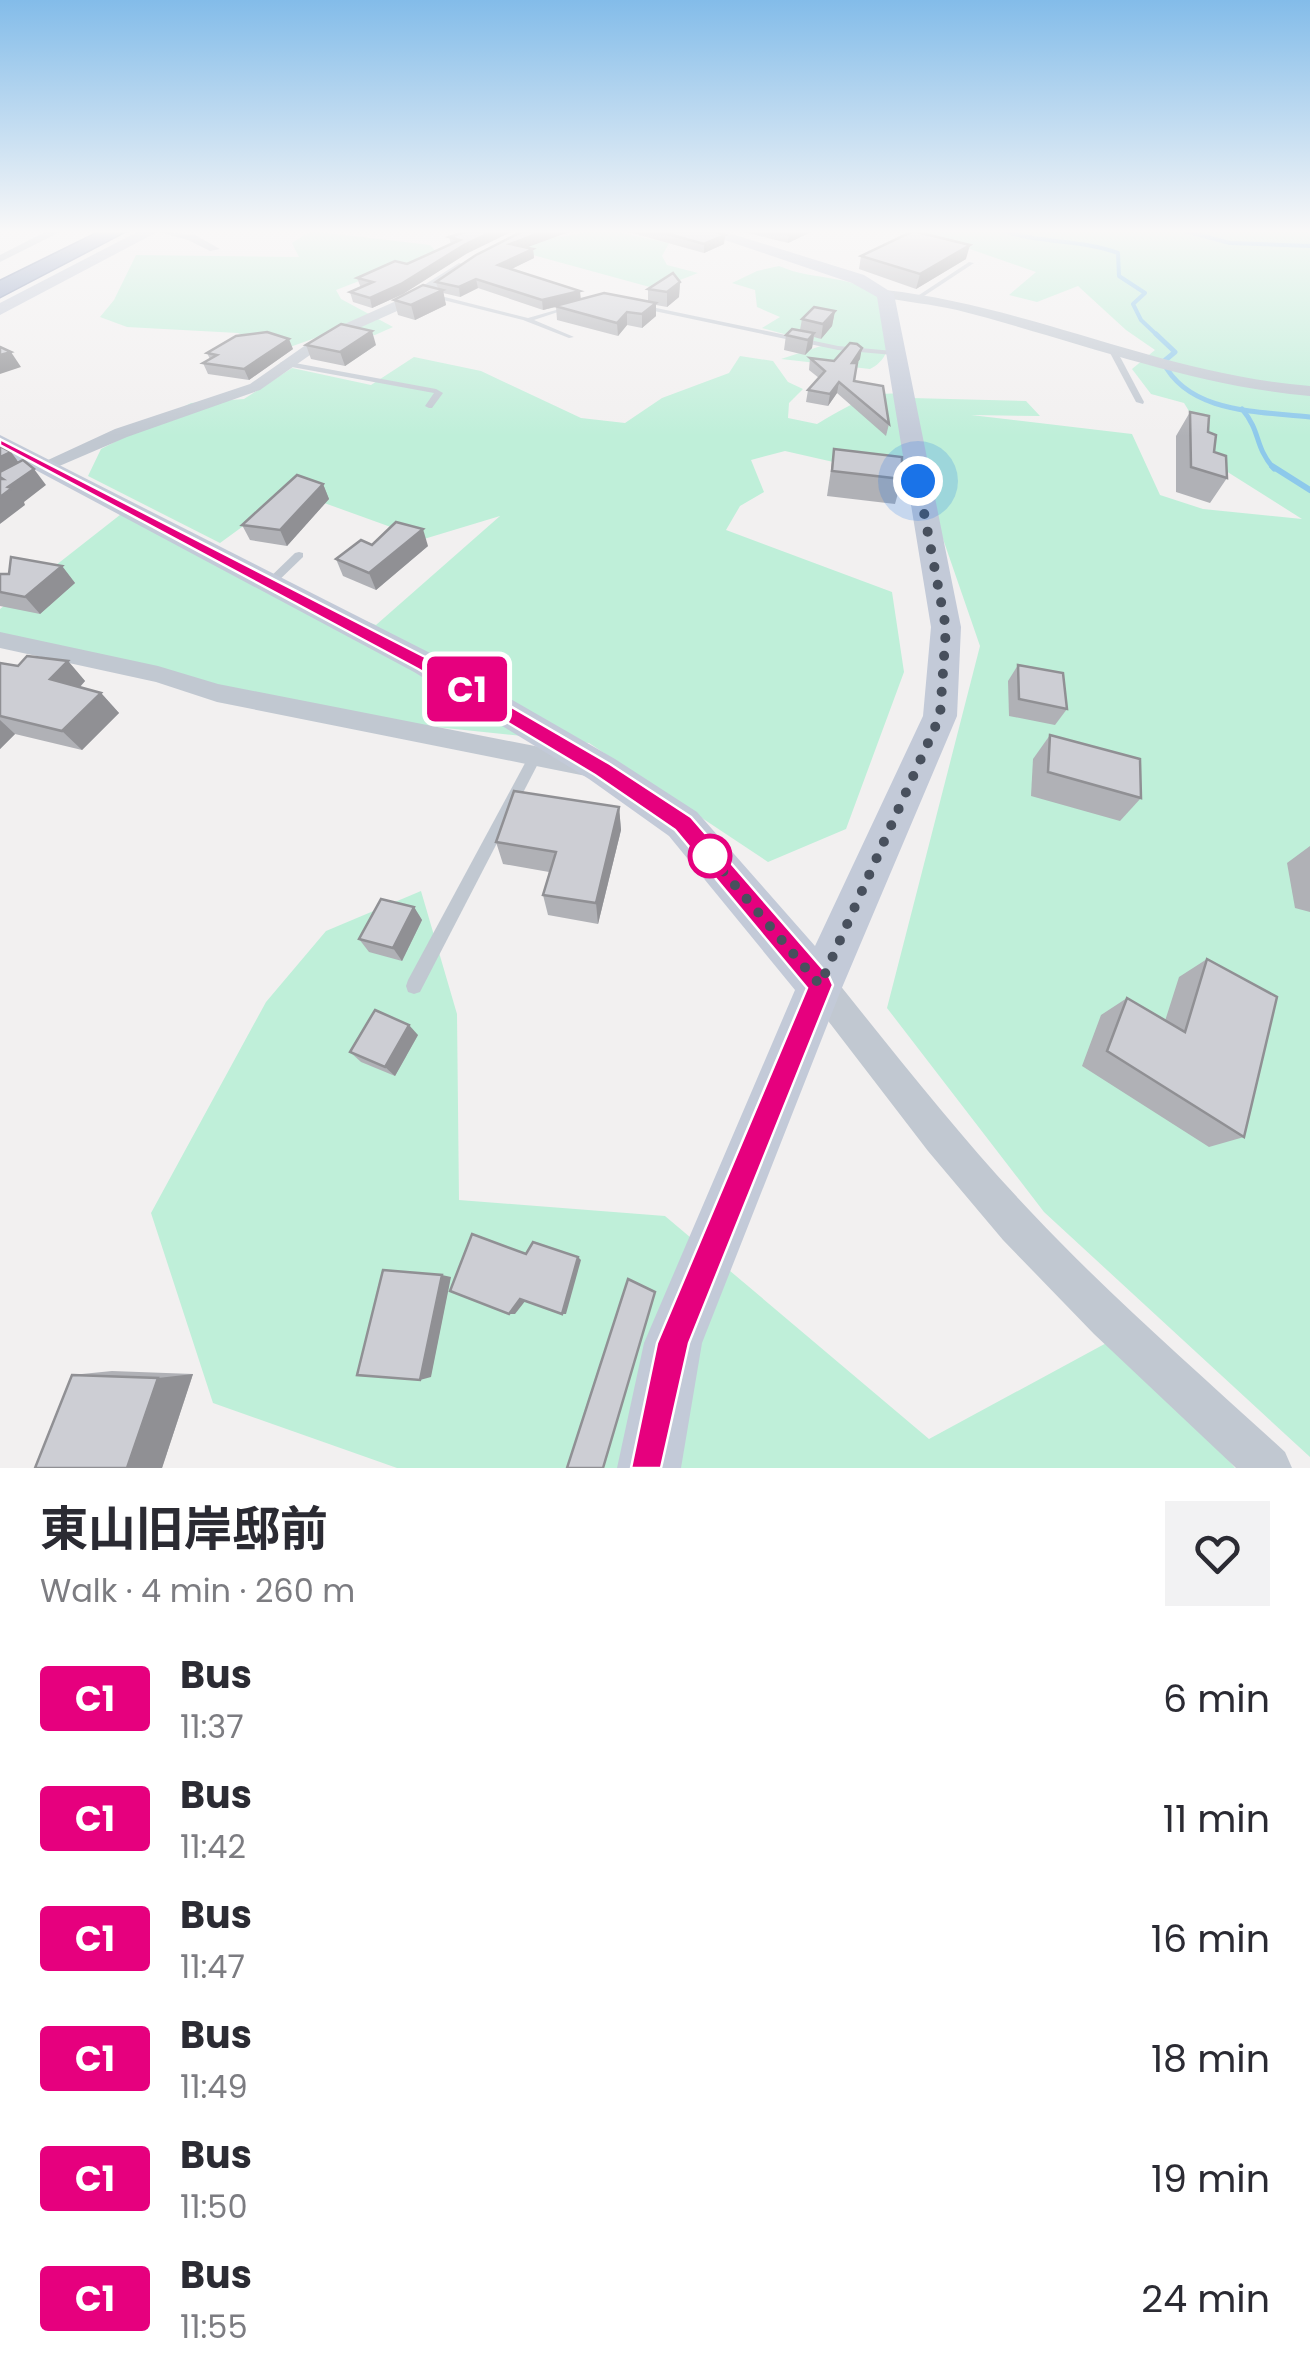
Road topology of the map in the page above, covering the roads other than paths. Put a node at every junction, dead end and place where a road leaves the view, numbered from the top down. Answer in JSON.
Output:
{"nodes":[{"id":1,"x":22,"y":299,"type":"edge"},
{"id":2,"x":409,"y":299,"type":"edge"},
{"id":3,"x":443,"y":299,"type":"edge"},
{"id":4,"x":886,"y":299,"type":"edge"},
{"id":5,"x":924,"y":299,"type":"edge"},
{"id":6,"x":587,"y":302,"type":"edge"},
{"id":7,"x":633,"y":305,"type":"edge"},
{"id":8,"x":0,"y":310,"type":"edge"},
{"id":9,"x":528,"y":320,"type":"junction"},
{"id":10,"x":571,"y":338,"type":"dead end"},
{"id":11,"x":1113,"y":351,"type":"junction"},
{"id":12,"x":892,"y":353,"type":"junction"},
{"id":13,"x":284,"y":363,"type":"junction"},
{"id":14,"x":1310,"y":391,"type":"edge"},
{"id":15,"x":1140,"y":402,"type":"dead end"},
{"id":16,"x":428,"y":406,"type":"dead end"},
{"id":17,"x":0,"y":442,"type":"edge"},
{"id":18,"x":38,"y":468,"type":"junction"},
{"id":19,"x":299,"y":554,"type":"dead end"},
{"id":20,"x":268,"y":584,"type":"junction"},
{"id":21,"x":0,"y":640,"type":"edge"},
{"id":22,"x":536,"y":756,"type":"junction"},
{"id":23,"x":602,"y":770,"type":"junction"},
{"id":24,"x":820,"y":985,"type":"junction"},
{"id":25,"x":414,"y":986,"type":"dead end"},
{"id":26,"x":648,"y":1468,"type":"edge"},
{"id":27,"x":1269,"y":1468,"type":"edge"}],
"edges":[{"from":1,"to":8,"type":"street"},
{"from":2,"to":13,"type":"street"},
{"from":3,"to":9,"type":"lane"},
{"from":4,"to":12,"type":"street"},
{"from":5,"to":11,"type":"street"},
{"from":6,"to":9,"type":"lane"},
{"from":7,"to":12,"type":"lane"},
{"from":9,"to":10,"type":"lane"},
{"from":11,"to":14,"type":"street"},
{"from":11,"to":15,"type":"lane"},
{"from":12,"to":24,"type":"street"},
{"from":13,"to":16,"type":"lane"},
{"from":13,"to":18,"type":"street"},
{"from":17,"to":18,"type":"street"},
{"from":18,"to":20,"type":"street"},
{"from":19,"to":20,"type":"lane"},
{"from":20,"to":23,"type":"street"},
{"from":21,"to":22,"type":"street"},
{"from":22,"to":23,"type":"street"},
{"from":22,"to":25,"type":"lane"},
{"from":23,"to":24,"type":"street"},
{"from":24,"to":26,"type":"street"},
{"from":24,"to":27,"type":"street"}]}
